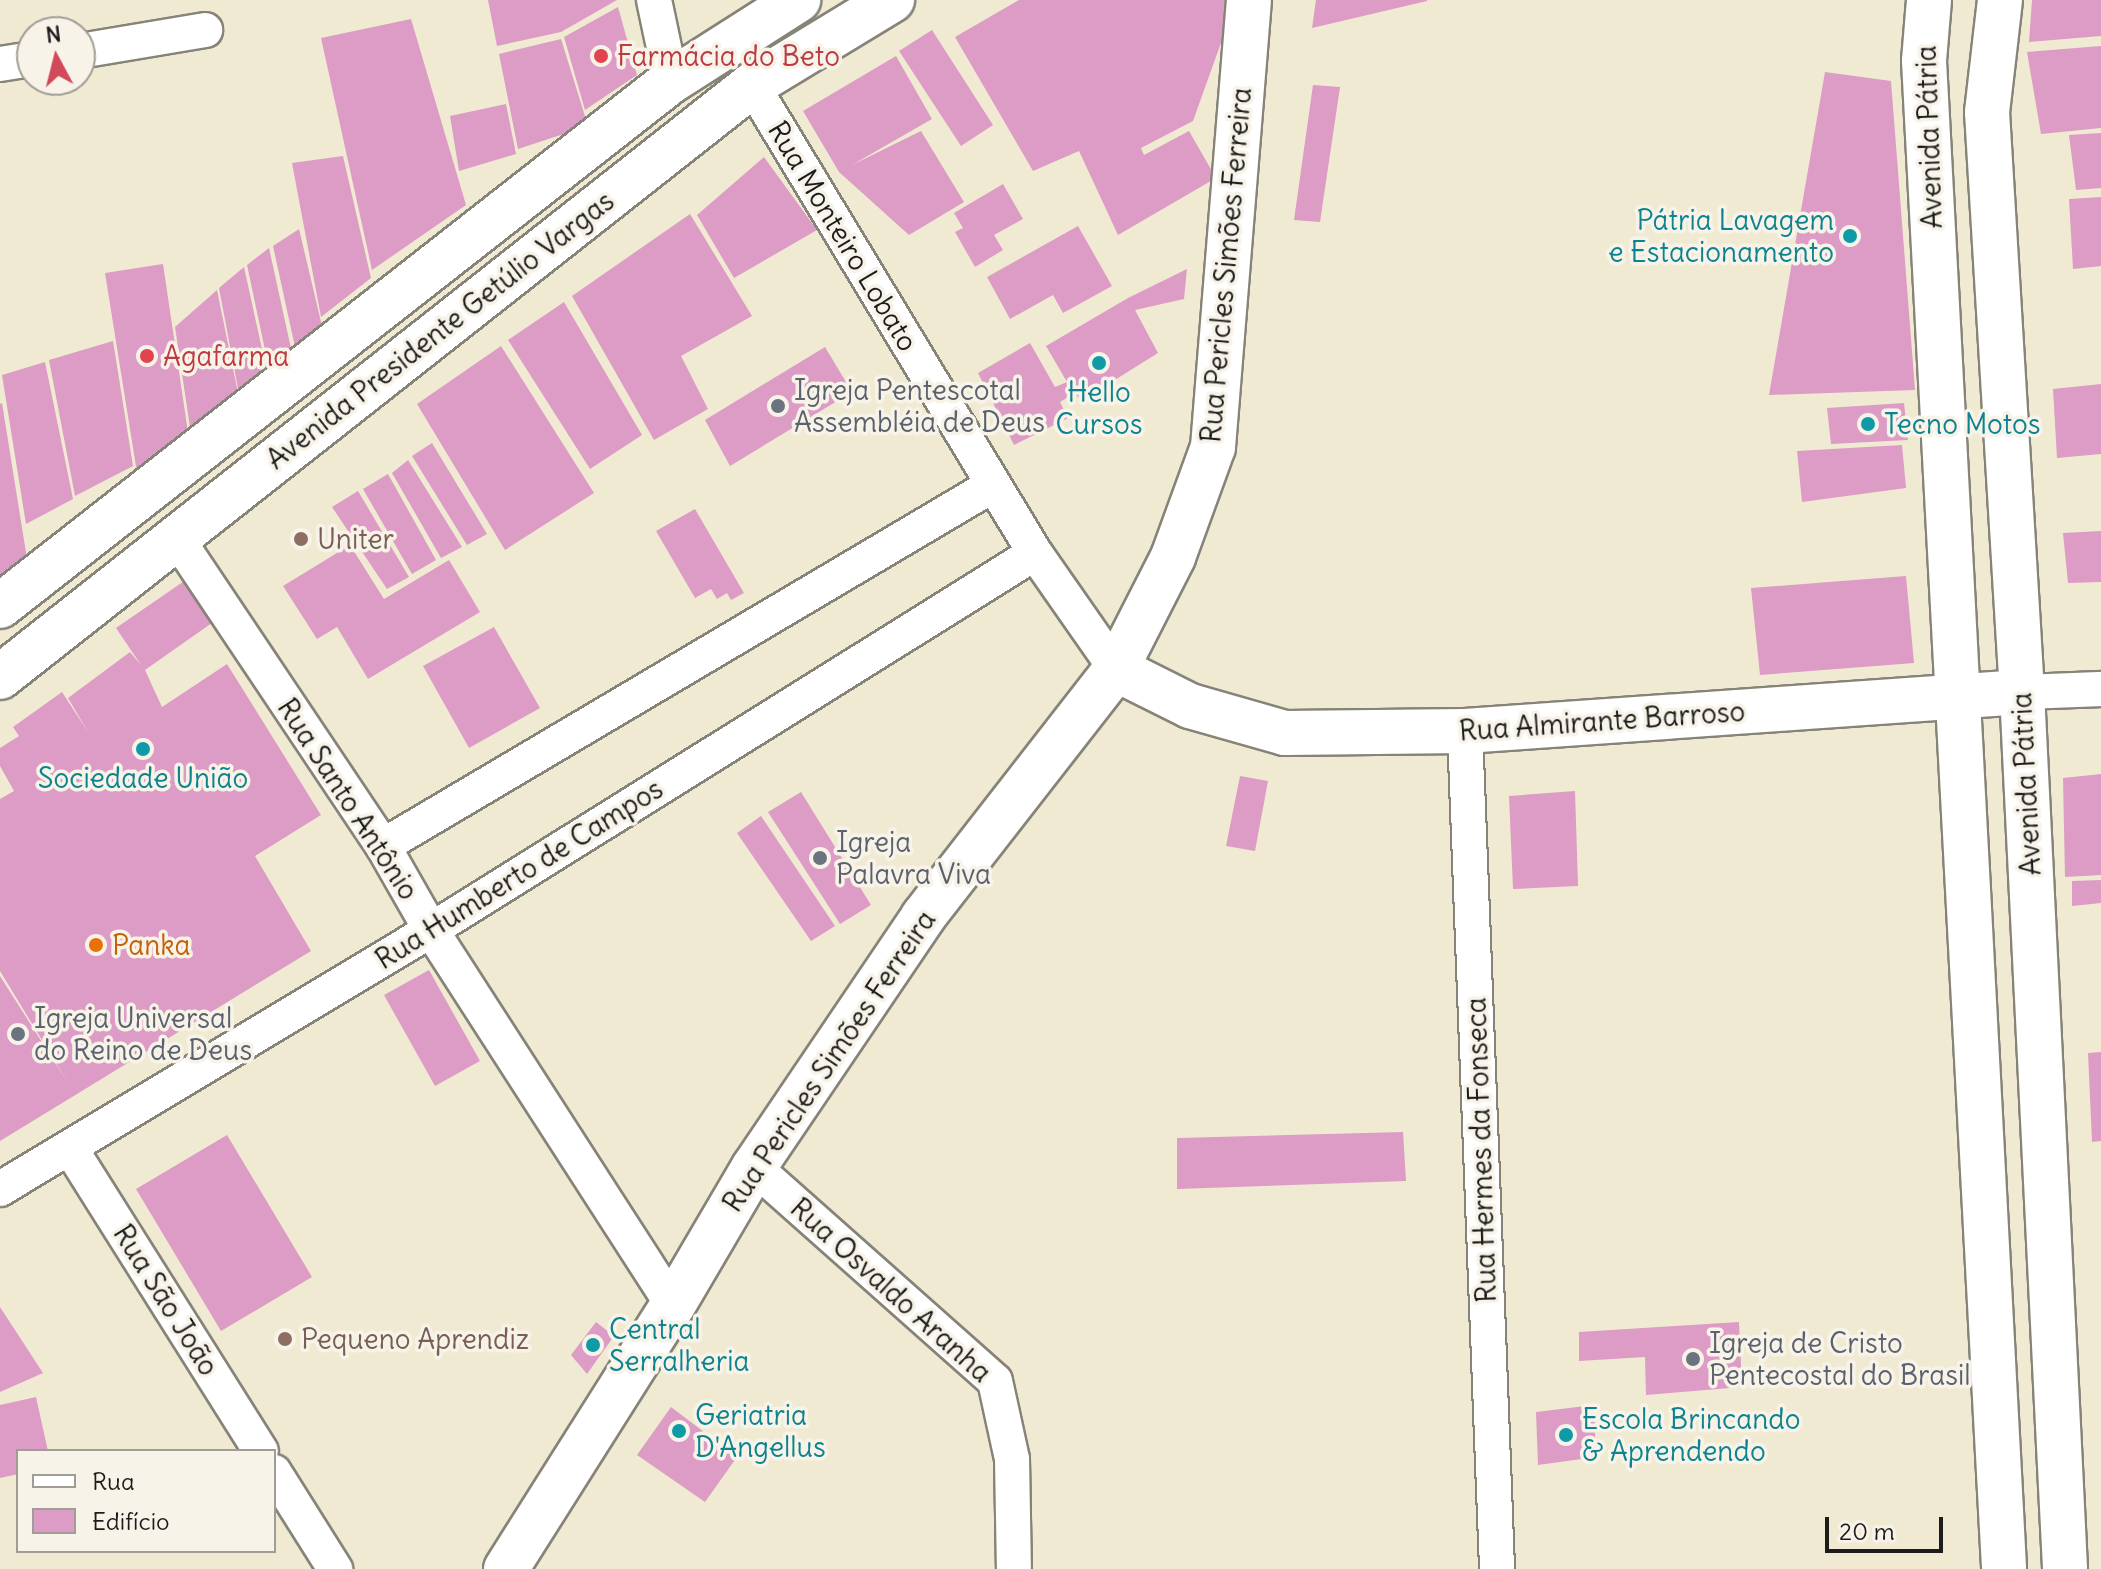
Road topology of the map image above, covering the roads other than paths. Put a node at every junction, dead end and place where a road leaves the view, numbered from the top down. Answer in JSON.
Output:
{"nodes":[{"id":1,"x":654,"y":0,"type":"edge"},
{"id":2,"x":798,"y":0,"type":"edge"},
{"id":3,"x":892,"y":0,"type":"edge"},
{"id":4,"x":1249,"y":0,"type":"edge"},
{"id":5,"x":1929,"y":0,"type":"edge"},
{"id":6,"x":2000,"y":0,"type":"edge"},
{"id":7,"x":205,"y":30,"type":"dead end"},
{"id":8,"x":96,"y":48,"type":"edge"},
{"id":9,"x":1924,"y":61,"type":"junction"},
{"id":10,"x":1991,"y":65,"type":"junction"},
{"id":11,"x":671,"y":81,"type":"junction"},
{"id":12,"x":752,"y":85,"type":"junction"},
{"id":13,"x":993,"y":485,"type":"junction"},
{"id":14,"x":176,"y":537,"type":"junction"},
{"id":15,"x":1035,"y":553,"type":"junction"},
{"id":16,"x":0,"y":606,"type":"edge"},
{"id":17,"x":1116,"y":669,"type":"junction"},
{"id":18,"x":0,"y":677,"type":"edge"},
{"id":19,"x":2101,"y":689,"type":"edge"},
{"id":20,"x":2022,"y":692,"type":"junction"},
{"id":21,"x":1959,"y":696,"type":"junction"},
{"id":22,"x":1465,"y":731,"type":"junction"},
{"id":23,"x":383,"y":846,"type":"junction"},
{"id":24,"x":431,"y":930,"type":"junction"},
{"id":25,"x":70,"y":1148,"type":"junction"},
{"id":26,"x":754,"y":1167,"type":"junction"},
{"id":27,"x":0,"y":1189,"type":"edge"},
{"id":28,"x":673,"y":1305,"type":"junction"},
{"id":29,"x":260,"y":1449,"type":"edge"},
{"id":30,"x":276,"y":1475,"type":"edge"},
{"id":31,"x":335,"y":1569,"type":"edge"},
{"id":32,"x":506,"y":1569,"type":"edge"},
{"id":33,"x":1014,"y":1569,"type":"edge"},
{"id":34,"x":1497,"y":1569,"type":"edge"},
{"id":35,"x":2004,"y":1569,"type":"edge"},
{"id":36,"x":2065,"y":1569,"type":"edge"}],
"edges":[{"from":1,"to":11,"type":"street"},
{"from":2,"to":11,"type":"street","name":"Avenida Presidente Getúlio Vargas"},
{"from":3,"to":12,"type":"street","name":"Avenida Presidente Getúlio Vargas"},
{"from":4,"to":17,"type":"street","name":"Rua Pericles Simões Ferreira"},
{"from":5,"to":9,"type":"street","name":"Avenida Pátria"},
{"from":6,"to":10,"type":"street","name":"Avenida Pátria"},
{"from":7,"to":8,"type":"street"},
{"from":9,"to":10,"type":"street"},
{"from":9,"to":21,"type":"street","name":"Avenida Pátria"},
{"from":10,"to":20,"type":"street","name":"Avenida Pátria"},
{"from":11,"to":16,"type":"street","name":"Avenida Presidente Getúlio Vargas"},
{"from":12,"to":13,"type":"street","name":"Rua Monteiro Lobato"},
{"from":12,"to":14,"type":"street","name":"Avenida Presidente Getúlio Vargas"},
{"from":13,"to":15,"type":"street","name":"Rua Monteiro Lobato"},
{"from":13,"to":23,"type":"street"},
{"from":14,"to":18,"type":"street","name":"Avenida Presidente Getúlio Vargas"},
{"from":14,"to":23,"type":"street","name":"Rua Santo Antônio"},
{"from":15,"to":17,"type":"street","name":"Rua Monteiro Lobato"},
{"from":15,"to":24,"type":"street","name":"Rua Humberto de Campos"},
{"from":17,"to":22,"type":"street","name":"Rua Almirante Barroso"},
{"from":17,"to":26,"type":"street","name":"Rua Pericles Simões Ferreira"},
{"from":19,"to":20,"type":"street","name":"Rua Almirante Barroso"},
{"from":20,"to":21,"type":"street","name":"Rua Almirante Barroso"},
{"from":20,"to":36,"type":"street","name":"Avenida Pátria"},
{"from":21,"to":22,"type":"street","name":"Rua Almirante Barroso"},
{"from":21,"to":35,"type":"street","name":"Avenida Pátria"},
{"from":22,"to":34,"type":"street","name":"Rua Hermes da Fonseca"},
{"from":23,"to":24,"type":"street","name":"Rua Santo Antônio"},
{"from":24,"to":25,"type":"street","name":"Rua Humberto de Campos"},
{"from":24,"to":28,"type":"street","name":"Rua Santo Antônio"},
{"from":25,"to":27,"type":"street","name":"Rua Humberto de Campos"},
{"from":25,"to":29,"type":"street","name":"Rua São João"},
{"from":26,"to":28,"type":"street","name":"Rua Pericles Simões Ferreira"},
{"from":26,"to":33,"type":"street","name":"Rua Osvaldo Aranha"},
{"from":28,"to":32,"type":"street","name":"Rua Pericles Simões Ferreira"},
{"from":30,"to":31,"type":"street"}]}
